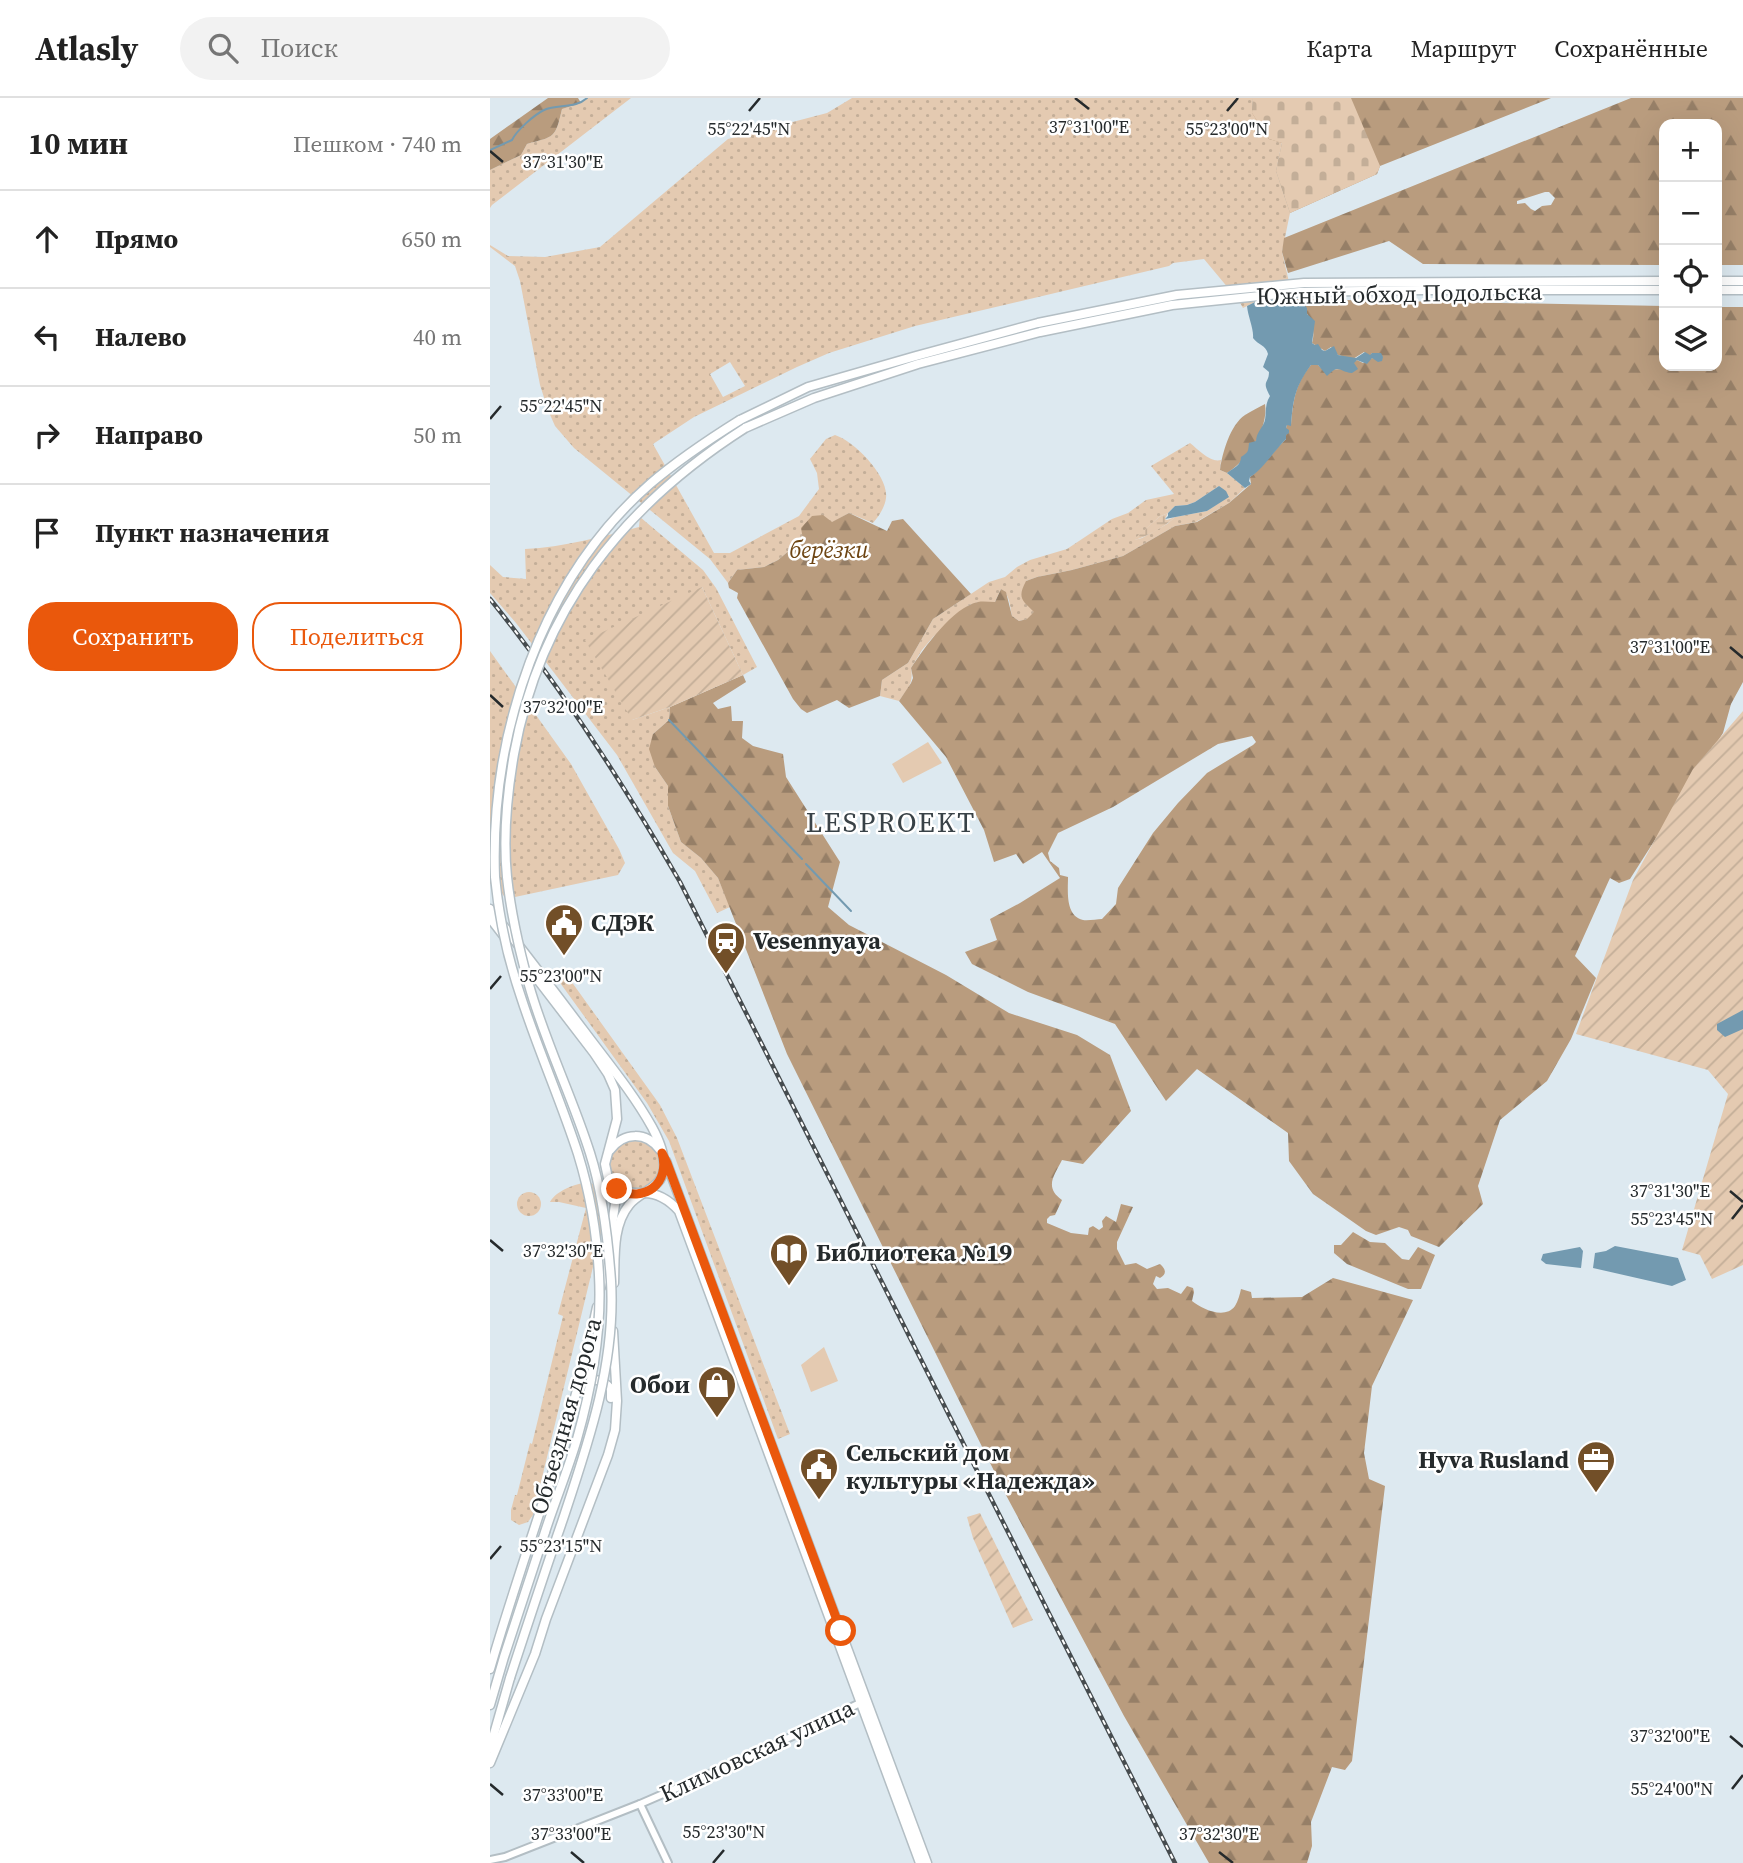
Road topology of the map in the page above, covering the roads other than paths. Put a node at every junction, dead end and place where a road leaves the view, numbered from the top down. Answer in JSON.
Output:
{"nodes":[{"id":1,"x":1659,"y":281,"type":"edge"},
{"id":2,"x":1722,"y":281,"type":"edge"},
{"id":3,"x":1743,"y":281,"type":"edge"},
{"id":4,"x":1659,"y":290,"type":"edge"},
{"id":5,"x":1722,"y":290,"type":"edge"},
{"id":6,"x":1743,"y":290,"type":"edge"},
{"id":7,"x":743,"y":424,"type":"junction"},
{"id":8,"x":490,"y":909,"type":"edge"},
{"id":9,"x":490,"y":918,"type":"edge"},
{"id":10,"x":610,"y":1150,"type":"junction"},
{"id":11,"x":662,"y":1153,"type":"junction"},
{"id":12,"x":612,"y":1184,"type":"junction"},
{"id":13,"x":644,"y":1193,"type":"junction"},
{"id":14,"x":567,"y":1423,"type":"junction"},
{"id":15,"x":599,"y":1480,"type":"junction"},
{"id":16,"x":490,"y":1670,"type":"edge"},
{"id":17,"x":864,"y":1701,"type":"junction"},
{"id":18,"x":490,"y":1704,"type":"edge"},
{"id":19,"x":490,"y":1748,"type":"edge"},
{"id":20,"x":490,"y":1763,"type":"edge"},
{"id":21,"x":640,"y":1804,"type":"junction"},
{"id":22,"x":490,"y":1860,"type":"edge"},
{"id":23,"x":668,"y":1863,"type":"edge"},
{"id":24,"x":920,"y":1863,"type":"edge"},
{"id":25,"x":927,"y":1863,"type":"edge"}],
"edges":[{"from":1,"to":7,"type":"main road","name":"Южный обход Подольска"},
{"from":2,"to":3,"type":"main road"},
{"from":4,"to":7,"type":"main road","name":"Южный обход Подольска"},
{"from":5,"to":6,"type":"main road"},
{"from":7,"to":18,"type":"main road","name":"Южный обход Подольска","bridge":true},
{"from":7,"to":19,"type":"main road","name":"Южный обход Подольска","bridge":true},
{"from":8,"to":11,"type":"main road"},
{"from":9,"to":10,"type":"main road"},
{"from":10,"to":11,"type":"main road"},
{"from":10,"to":12,"type":"main road"},
{"from":11,"to":13,"type":"main road"},
{"from":11,"to":17,"type":"main road"},
{"from":12,"to":13,"type":"main road"},
{"from":12,"to":14,"type":"main road","name":"Объездная дорога"},
{"from":13,"to":15,"type":"main road","name":"Объездная дорога"},
{"from":13,"to":17,"type":"main road"},
{"from":14,"to":15,"type":"main road"},
{"from":14,"to":16,"type":"main road","name":"Объездная дорога"},
{"from":15,"to":20,"type":"main road","name":"Объездная дорога"},
{"from":17,"to":21,"type":"street","name":"Климовская улица"},
{"from":17,"to":24,"type":"main road"},
{"from":17,"to":25,"type":"main road"},
{"from":21,"to":22,"type":"street","name":"Климовская улица"},
{"from":21,"to":23,"type":"street"}]}
